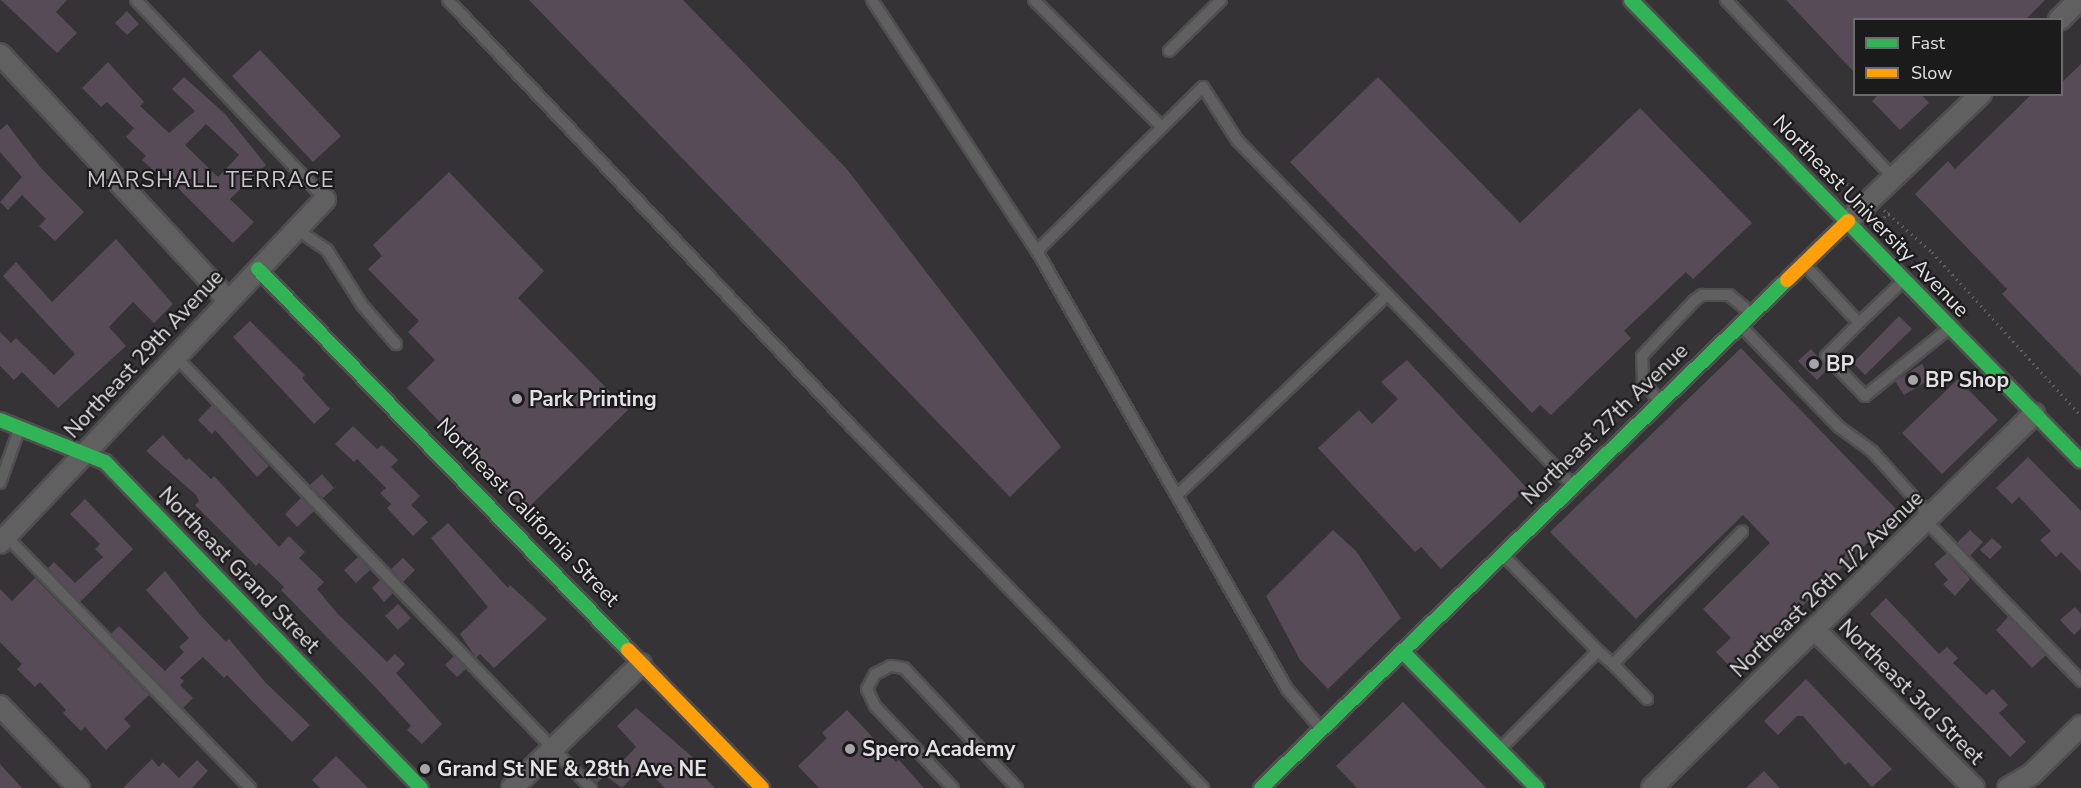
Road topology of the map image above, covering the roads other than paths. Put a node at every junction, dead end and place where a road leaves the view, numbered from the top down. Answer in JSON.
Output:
{"nodes":[{"id":1,"x":136,"y":0,"type":"edge"},
{"id":2,"x":448,"y":0,"type":"edge"},
{"id":3,"x":872,"y":0,"type":"edge"},
{"id":4,"x":1034,"y":0,"type":"edge"},
{"id":5,"x":1221,"y":0,"type":"edge"},
{"id":6,"x":1631,"y":0,"type":"edge"},
{"id":7,"x":1726,"y":0,"type":"edge"},
{"id":8,"x":2079,"y":0,"type":"edge"},
{"id":9,"x":2061,"y":18,"type":"edge"},
{"id":10,"x":1169,"y":51,"type":"dead end"},
{"id":11,"x":0,"y":54,"type":"edge"},
{"id":12,"x":1979,"y":96,"type":"edge"},
{"id":13,"x":1162,"y":128,"type":"junction"},
{"id":14,"x":1894,"y":178,"type":"junction"},
{"id":15,"x":325,"y":199,"type":"joint"},
{"id":16,"x":1848,"y":221,"type":"junction"},
{"id":17,"x":296,"y":229,"type":"junction"},
{"id":18,"x":1037,"y":251,"type":"junction"},
{"id":19,"x":1805,"y":265,"type":"junction"},
{"id":20,"x":258,"y":269,"type":"junction"},
{"id":21,"x":1904,"y":280,"type":"junction"},
{"id":22,"x":1387,"y":295,"type":"junction"},
{"id":23,"x":228,"y":300,"type":"junction"},
{"id":24,"x":1752,"y":315,"type":"junction"},
{"id":25,"x":1859,"y":323,"type":"junction"},
{"id":26,"x":1741,"y":326,"type":"junction"},
{"id":27,"x":1950,"y":327,"type":"junction"},
{"id":28,"x":396,"y":344,"type":"dead end"},
{"id":29,"x":175,"y":356,"type":"junction"},
{"id":30,"x":1660,"y":403,"type":"junction"},
{"id":31,"x":2034,"y":414,"type":"junction"},
{"id":32,"x":0,"y":420,"type":"edge"},
{"id":33,"x":19,"y":429,"type":"junction"},
{"id":34,"x":83,"y":453,"type":"junction"},
{"id":35,"x":2081,"y":461,"type":"edge"},
{"id":36,"x":0,"y":483,"type":"edge"},
{"id":37,"x":1574,"y":487,"type":"junction"},
{"id":38,"x":1177,"y":495,"type":"junction"},
{"id":39,"x":1928,"y":519,"type":"junction"},
{"id":40,"x":1742,"y":532,"type":"dead end"},
{"id":41,"x":3,"y":539,"type":"edge"},
{"id":42,"x":1503,"y":555,"type":"junction"},
{"id":43,"x":1815,"y":630,"type":"junction"},
{"id":44,"x":1598,"y":651,"type":"junction"},
{"id":45,"x":1403,"y":652,"type":"junction"},
{"id":46,"x":641,"y":664,"type":"junction"},
{"id":47,"x":1613,"y":664,"type":"junction"},
{"id":48,"x":2081,"y":681,"type":"edge"},
{"id":49,"x":1647,"y":699,"type":"dead end"},
{"id":50,"x":0,"y":706,"type":"edge"},
{"id":51,"x":2081,"y":726,"type":"edge"},
{"id":52,"x":1322,"y":730,"type":"junction"},
{"id":53,"x":553,"y":749,"type":"junction"},
{"id":54,"x":1499,"y":750,"type":"junction"},
{"id":55,"x":79,"y":788,"type":"edge"},
{"id":56,"x":250,"y":788,"type":"edge"},
{"id":57,"x":421,"y":788,"type":"edge"},
{"id":58,"x":512,"y":788,"type":"edge"},
{"id":59,"x":591,"y":788,"type":"edge"},
{"id":60,"x":762,"y":788,"type":"edge"},
{"id":61,"x":953,"y":788,"type":"edge"},
{"id":62,"x":1017,"y":788,"type":"edge"},
{"id":63,"x":1203,"y":788,"type":"edge"},
{"id":64,"x":1261,"y":788,"type":"edge"},
{"id":65,"x":1537,"y":788,"type":"edge"},
{"id":66,"x":1652,"y":788,"type":"edge"},
{"id":67,"x":1974,"y":788,"type":"edge"},
{"id":68,"x":2008,"y":788,"type":"edge"}],
"edges":[{"from":1,"to":15,"type":"lane"},
{"from":2,"to":63,"type":"lane"},
{"from":3,"to":18,"type":"lane"},
{"from":4,"to":13,"type":"lane"},
{"from":5,"to":10,"type":"lane"},
{"from":6,"to":16,"type":"street","name":"Northeast University Avenue"},
{"from":7,"to":14,"type":"lane"},
{"from":8,"to":9,"type":"street"},
{"from":11,"to":23,"type":"street"},
{"from":12,"to":14,"type":"street","name":"Northeast 27th Avenue"},
{"from":13,"to":18,"type":"lane"},
{"from":13,"to":22,"type":"lane"},
{"from":14,"to":16,"type":"street","name":"Northeast 27th Avenue"},
{"from":15,"to":17,"type":"street","name":"Northeast 29th Avenue"},
{"from":16,"to":19,"type":"street","name":"Northeast 27th Avenue"},
{"from":16,"to":21,"type":"street","name":"Northeast University Avenue"},
{"from":17,"to":20,"type":"street","name":"Northeast 29th Avenue"},
{"from":17,"to":28,"type":"lane"},
{"from":18,"to":38,"type":"lane"},
{"from":19,"to":24,"type":"street","name":"Northeast 27th Avenue"},
{"from":19,"to":25,"type":"lane"},
{"from":20,"to":23,"type":"street","name":"Northeast 29th Avenue"},
{"from":20,"to":46,"type":"street","name":"Northeast California Street"},
{"from":21,"to":25,"type":"lane"},
{"from":21,"to":27,"type":"street","name":"Northeast University Avenue"},
{"from":22,"to":37,"type":"lane"},
{"from":22,"to":38,"type":"lane"},
{"from":23,"to":29,"type":"street","name":"Northeast 29th Avenue"},
{"from":24,"to":26,"type":"street","name":"Northeast 27th Avenue"},
{"from":24,"to":30,"type":"lane"},
{"from":25,"to":27,"type":"lane"},
{"from":26,"to":30,"type":"street","name":"Northeast 27th Avenue"},
{"from":26,"to":39,"type":"lane"},
{"from":27,"to":31,"type":"street","name":"Northeast University Avenue"},
{"from":29,"to":34,"type":"street","name":"Northeast 29th Avenue"},
{"from":29,"to":53,"type":"lane"},
{"from":30,"to":37,"type":"street","name":"Northeast 27th Avenue"},
{"from":31,"to":35,"type":"street","name":"Northeast University Avenue"},
{"from":31,"to":39,"type":"street","name":"Northeast 26th 1/2 Avenue"},
{"from":32,"to":33,"type":"street","name":"Northeast Grand Street"},
{"from":33,"to":34,"type":"street","name":"Northeast Grand Street"},
{"from":33,"to":36,"type":"lane"},
{"from":34,"to":41,"type":"street","name":"Northeast 29th Avenue"},
{"from":34,"to":57,"type":"street","name":"Northeast Grand Street"},
{"from":37,"to":42,"type":"street","name":"Northeast 27th Avenue"},
{"from":38,"to":52,"type":"lane"},
{"from":39,"to":43,"type":"street","name":"Northeast 26th 1/2 Avenue"},
{"from":39,"to":48,"type":"lane"},
{"from":40,"to":47,"type":"lane"},
{"from":41,"to":56,"type":"lane"},
{"from":42,"to":44,"type":"lane"},
{"from":42,"to":45,"type":"street","name":"Northeast 27th Avenue"},
{"from":43,"to":66,"type":"street","name":"Northeast 26th 1/2 Avenue"},
{"from":43,"to":67,"type":"street","name":"Northeast 3rd Street"},
{"from":44,"to":47,"type":"lane"},
{"from":44,"to":54,"type":"lane"},
{"from":45,"to":52,"type":"street","name":"Northeast 27th Avenue"},
{"from":45,"to":54,"type":"street"},
{"from":46,"to":53,"type":"street"},
{"from":46,"to":60,"type":"street","name":"Northeast California Street"},
{"from":47,"to":49,"type":"lane"},
{"from":50,"to":55,"type":"street"},
{"from":51,"to":68,"type":"street"},
{"from":52,"to":64,"type":"street","name":"Northeast 27th Avenue"},
{"from":53,"to":58,"type":"street"},
{"from":53,"to":59,"type":"lane"},
{"from":54,"to":65,"type":"street"},
{"from":61,"to":62,"type":"lane"}]}
